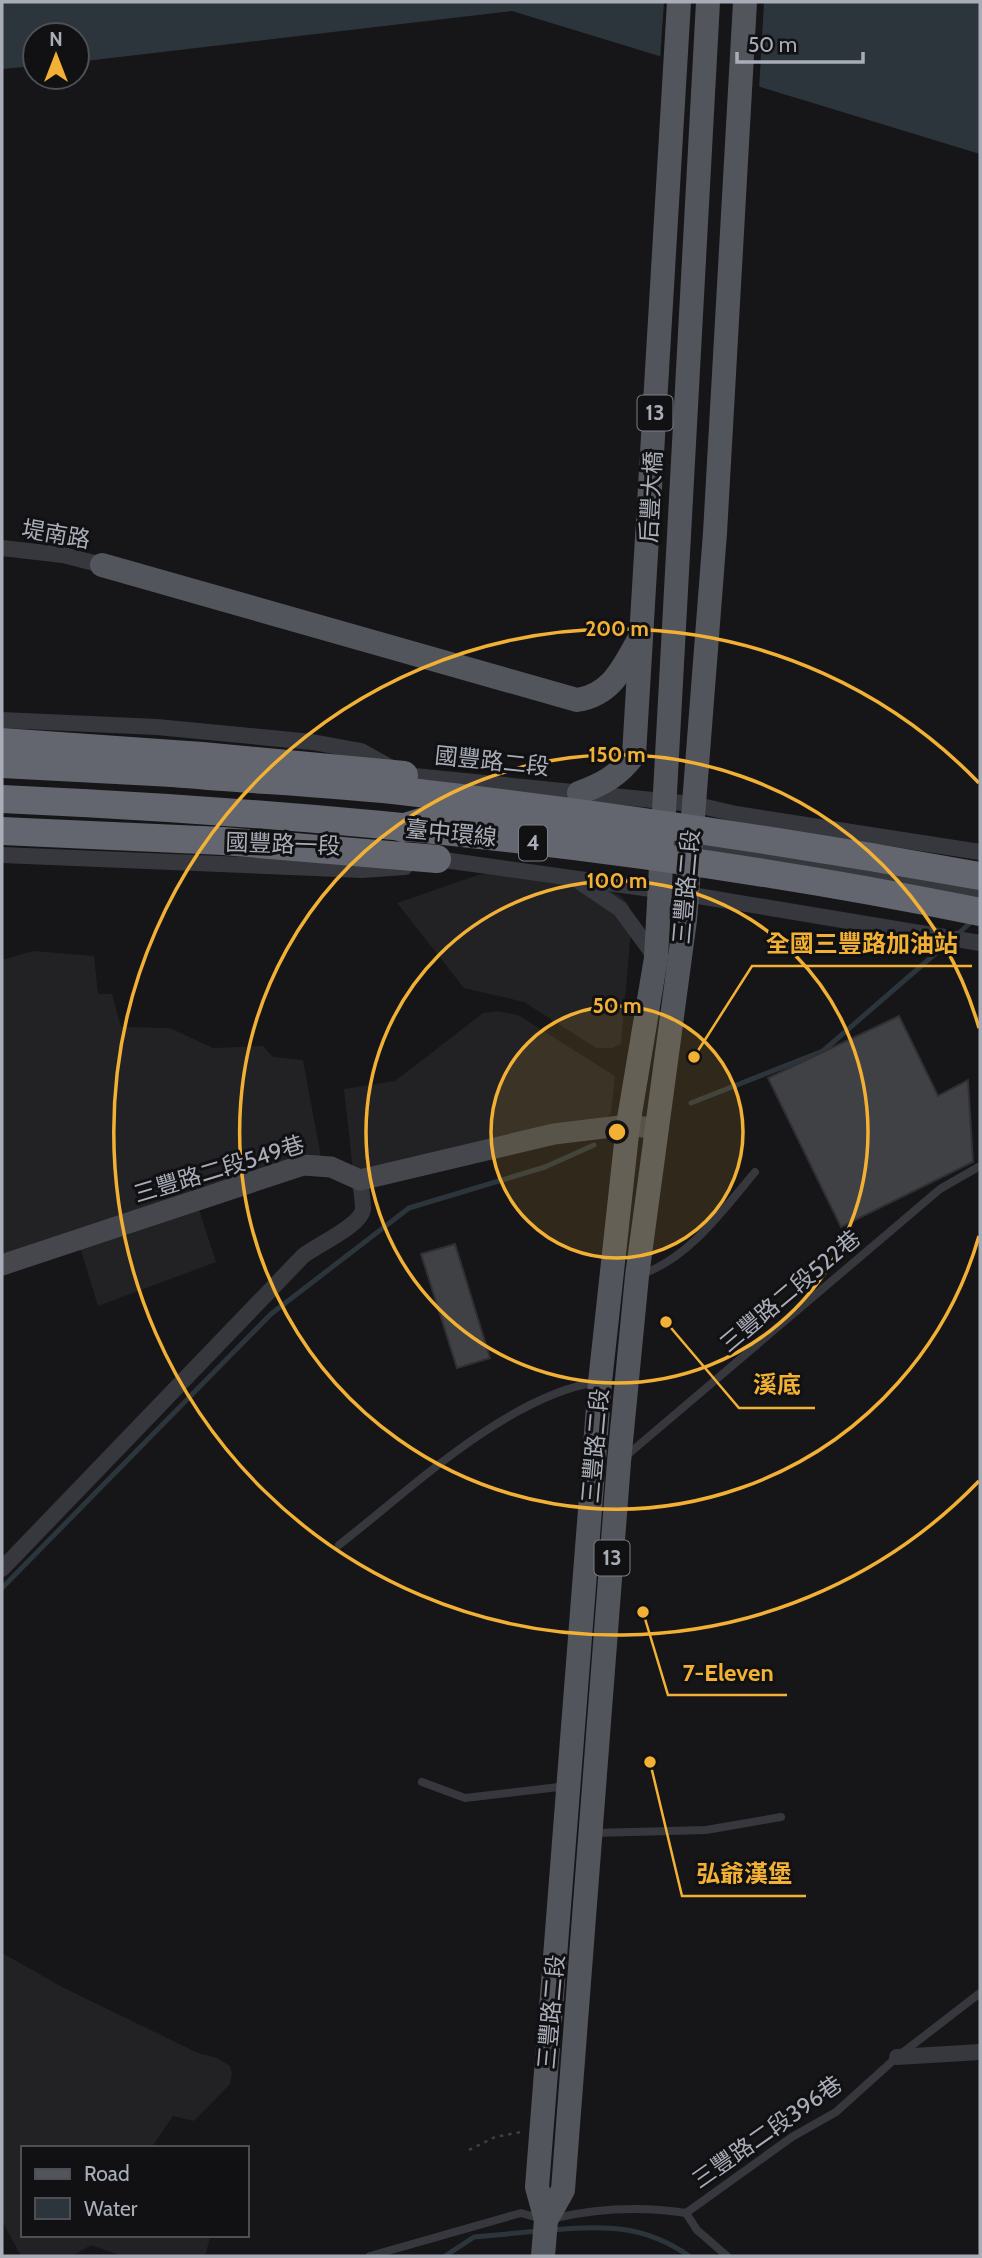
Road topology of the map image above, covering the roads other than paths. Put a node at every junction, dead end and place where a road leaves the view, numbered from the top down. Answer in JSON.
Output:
{"nodes":[{"id":1,"x":679,"y":2,"type":"edge"},
{"id":2,"x":708,"y":2,"type":"edge"},
{"id":3,"x":745,"y":2,"type":"edge"},
{"id":4,"x":2,"y":548,"type":"edge"},
{"id":5,"x":102,"y":565,"type":"joint"},
{"id":6,"x":642,"y":634,"type":"junction"},
{"id":7,"x":2,"y":720,"type":"edge"},
{"id":8,"x":2,"y":742,"type":"edge"},
{"id":9,"x":2,"y":764,"type":"edge"},
{"id":10,"x":404,"y":775,"type":"junction"},
{"id":11,"x":579,"y":793,"type":"junction"},
{"id":12,"x":2,"y":799,"type":"edge"},
{"id":13,"x":664,"y":800,"type":"junction"},
{"id":14,"x":693,"y":804,"type":"junction"},
{"id":15,"x":2,"y":831,"type":"edge"},
{"id":16,"x":660,"y":840,"type":"junction"},
{"id":17,"x":690,"y":844,"type":"junction"},
{"id":18,"x":344,"y":850,"type":"junction"},
{"id":19,"x":980,"y":852,"type":"edge"},
{"id":20,"x":2,"y":855,"type":"edge"},
{"id":21,"x":437,"y":859,"type":"junction"},
{"id":22,"x":561,"y":875,"type":"junction"},
{"id":23,"x":980,"y":876,"type":"edge"},
{"id":24,"x":658,"y":890,"type":"junction"},
{"id":25,"x":686,"y":894,"type":"junction"},
{"id":26,"x":980,"y":895,"type":"edge"},
{"id":27,"x":980,"y":912,"type":"edge"},
{"id":28,"x":980,"y":943,"type":"edge"},
{"id":29,"x":656,"y":958,"type":"junction"},
{"id":30,"x":628,"y":1125,"type":"junction"},
{"id":31,"x":658,"y":1129,"type":"junction"},
{"id":32,"x":980,"y":1166,"type":"edge"},
{"id":33,"x":755,"y":1172,"type":"dead end"},
{"id":34,"x":360,"y":1180,"type":"junction"},
{"id":35,"x":2,"y":1265,"type":"edge"},
{"id":36,"x":638,"y":1276,"type":"junction"},
{"id":37,"x":600,"y":1382,"type":"junction"},
{"id":38,"x":619,"y":1462,"type":"junction"},
{"id":39,"x":593,"y":1465,"type":"junction"},
{"id":40,"x":339,"y":1545,"type":"dead end"},
{"id":41,"x":2,"y":1569,"type":"edge"},
{"id":42,"x":422,"y":1782,"type":"dead end"},
{"id":43,"x":583,"y":1786,"type":"junction"},
{"id":44,"x":781,"y":1817,"type":"dead end"},
{"id":45,"x":591,"y":1833,"type":"junction"},
{"id":46,"x":980,"y":1993,"type":"edge"},
{"id":47,"x":980,"y":2052,"type":"edge"},
{"id":48,"x":897,"y":2057,"type":"junction"},
{"id":49,"x":687,"y":2213,"type":"junction"},
{"id":50,"x":546,"y":2220,"type":"junction"},
{"id":51,"x":370,"y":2256,"type":"edge"},
{"id":52,"x":543,"y":2256,"type":"edge"},
{"id":53,"x":727,"y":2256,"type":"edge"}],
"edges":[{"from":1,"to":6,"type":"main road","name":"后豐大橋","number":"13"},
{"from":2,"to":13,"type":"main road","name":"后豐大橋","number":"13"},
{"from":3,"to":14,"type":"main road","number":"13"},
{"from":4,"to":5,"type":"street","name":"堤南路"},
{"from":5,"to":6,"type":"main road"},
{"from":6,"to":11,"type":"main road","name":"后豐大橋","number":"13"},
{"from":7,"to":10,"type":"street","name":"國豐路二段"},
{"from":8,"to":10,"type":"highway"},
{"from":9,"to":23,"type":"highway","name":"臺中環線","number":"4","bridge":true},
{"from":10,"to":11,"type":"street","name":"國豐路二段"},
{"from":11,"to":13,"type":"street","name":"國豐路二段"},
{"from":12,"to":27,"type":"highway","name":"臺中環線","number":"4","bridge":true},
{"from":13,"to":14,"type":"street","name":"國豐路二段"},
{"from":13,"to":16,"type":"main road","name":"三豐路二段","number":"13"},
{"from":14,"to":17,"type":"main road","name":"三豐路二段","number":"13"},
{"from":14,"to":19,"type":"street","name":"國豐路二段"},
{"from":15,"to":18,"type":"highway"},
{"from":16,"to":17,"type":"street"},
{"from":16,"to":18,"type":"highway"},
{"from":16,"to":24,"type":"main road","name":"三豐路二段","number":"13"},
{"from":17,"to":25,"type":"main road","name":"三豐路二段","number":"13"},
{"from":17,"to":26,"type":"street"},
{"from":18,"to":21,"type":"highway"},
{"from":20,"to":21,"type":"street","name":"國豐路一段"},
{"from":21,"to":22,"type":"street","name":"國豐路一段"},
{"from":22,"to":24,"type":"street"},
{"from":22,"to":29,"type":"street"},
{"from":24,"to":25,"type":"street"},
{"from":24,"to":29,"type":"main road","name":"三豐路二段","number":"13"},
{"from":25,"to":28,"type":"street"},
{"from":25,"to":31,"type":"main road","name":"三豐路二段","number":"13"},
{"from":29,"to":30,"type":"main road","name":"三豐路二段","number":"13"},
{"from":30,"to":31,"type":"street"},
{"from":30,"to":34,"type":"street"},
{"from":30,"to":37,"type":"main road","name":"三豐路二段","number":"13"},
{"from":31,"to":36,"type":"main road","name":"三豐路二段","number":"13"},
{"from":32,"to":38,"type":"lane","name":"三豐路二段522巷"},
{"from":33,"to":36,"type":"lane"},
{"from":34,"to":35,"type":"street","name":"三豐路二段549巷"},
{"from":34,"to":41,"type":"street"},
{"from":36,"to":38,"type":"main road","name":"三豐路二段","number":"13"},
{"from":37,"to":39,"type":"main road","name":"三豐路二段","number":"13"},
{"from":37,"to":40,"type":"lane"},
{"from":38,"to":39,"type":"lane"},
{"from":38,"to":43,"type":"main road","name":"三豐路二段","number":"13"},
{"from":39,"to":43,"type":"main road","name":"三豐路二段","number":"13"},
{"from":42,"to":43,"type":"lane"},
{"from":43,"to":45,"type":"main road","name":"三豐路二段","number":"13"},
{"from":43,"to":50,"type":"main road","name":"三豐路二段","number":"13"},
{"from":44,"to":45,"type":"lane"},
{"from":45,"to":50,"type":"main road","name":"三豐路二段","number":"13"},
{"from":46,"to":48,"type":"lane","name":"三豐路二段396巷"},
{"from":47,"to":48,"type":"street"},
{"from":48,"to":49,"type":"lane","name":"三豐路二段396巷"},
{"from":49,"to":50,"type":"lane","name":"三豐路二段396巷"},
{"from":49,"to":53,"type":"lane"},
{"from":50,"to":51,"type":"lane"},
{"from":50,"to":52,"type":"main road","name":"三豐路二段","number":"13"}]}
